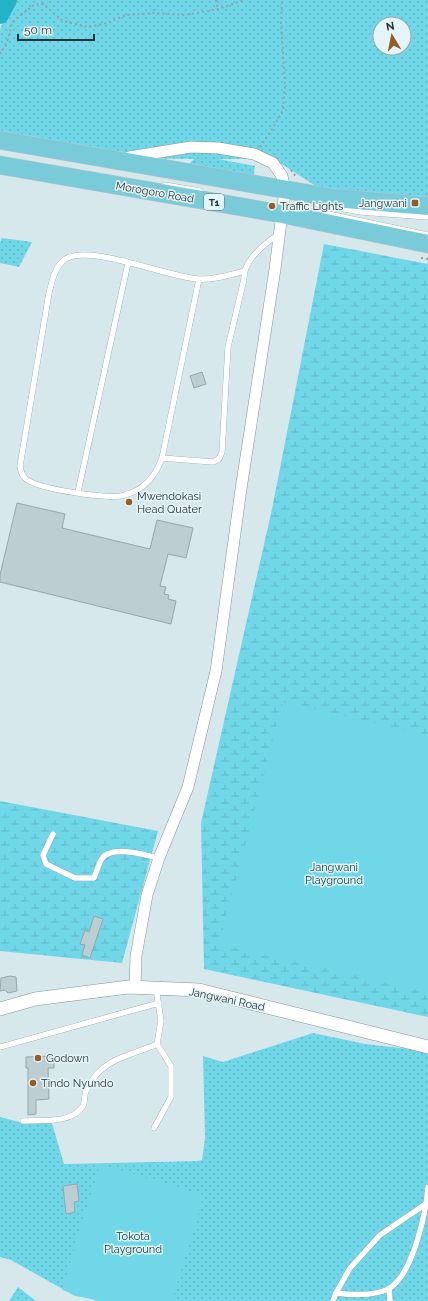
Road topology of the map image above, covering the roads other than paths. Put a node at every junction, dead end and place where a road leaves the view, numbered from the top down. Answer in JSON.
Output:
{"nodes":[{"id":1,"x":0,"y":140,"type":"edge"},
{"id":2,"x":112,"y":159,"type":"junction"},
{"id":3,"x":0,"y":165,"type":"edge"},
{"id":4,"x":157,"y":183,"type":"dead end"},
{"id":5,"x":207,"y":192,"type":"dead end"},
{"id":6,"x":285,"y":200,"type":"junction"},
{"id":7,"x":306,"y":202,"type":"dead end"},
{"id":8,"x":428,"y":206,"type":"edge"},
{"id":9,"x":324,"y":214,"type":"dead end"},
{"id":10,"x":428,"y":217,"type":"edge"},
{"id":11,"x":279,"y":234,"type":"junction"},
{"id":12,"x":428,"y":235,"type":"edge"},
{"id":13,"x":428,"y":244,"type":"edge"},
{"id":14,"x":128,"y":263,"type":"junction"},
{"id":15,"x":244,"y":271,"type":"junction"},
{"id":16,"x":198,"y":279,"type":"junction"},
{"id":17,"x":162,"y":458,"type":"junction"},
{"id":18,"x":78,"y":492,"type":"junction"},
{"id":19,"x":53,"y":834,"type":"dead end"},
{"id":20,"x":159,"y":858,"type":"junction"},
{"id":21,"x":135,"y":987,"type":"junction"},
{"id":22,"x":156,"y":988,"type":"junction"},
{"id":23,"x":159,"y":1002,"type":"junction"},
{"id":24,"x":0,"y":1009,"type":"edge"},
{"id":25,"x":157,"y":1044,"type":"junction"},
{"id":26,"x":0,"y":1047,"type":"edge"},
{"id":27,"x":428,"y":1047,"type":"edge"},
{"id":28,"x":23,"y":1122,"type":"dead end"},
{"id":29,"x":154,"y":1128,"type":"dead end"},
{"id":30,"x":428,"y":1187,"type":"edge"},
{"id":31,"x":427,"y":1203,"type":"junction"},
{"id":32,"x":389,"y":1288,"type":"junction"},
{"id":33,"x":336,"y":1293,"type":"junction"},
{"id":34,"x":333,"y":1301,"type":"edge"},
{"id":35,"x":390,"y":1301,"type":"edge"}],
"edges":[{"from":1,"to":2,"type":"highway","name":"Morogoro Road","number":"T1"},
{"from":2,"to":6,"type":"highway","name":"Morogoro Road","number":"T1"},
{"from":2,"to":6,"type":"street"},
{"from":3,"to":6,"type":"highway","name":"Morogoro Road","number":"T1"},
{"from":4,"to":5,"type":"lane","name":"Morogoro Road"},
{"from":6,"to":8,"type":"highway","name":"Morogoro Road","number":"T1"},
{"from":6,"to":11,"type":"street"},
{"from":6,"to":13,"type":"highway","name":"Morogoro Road","number":"T1"},
{"from":7,"to":10,"type":"lane"},
{"from":9,"to":12,"type":"lane"},
{"from":11,"to":15,"type":"lane"},
{"from":11,"to":20,"type":"street"},
{"from":14,"to":16,"type":"lane"},
{"from":14,"to":18,"type":"lane"},
{"from":14,"to":18,"type":"lane"},
{"from":15,"to":16,"type":"lane"},
{"from":15,"to":17,"type":"lane"},
{"from":16,"to":17,"type":"lane"},
{"from":17,"to":18,"type":"lane"},
{"from":19,"to":20,"type":"lane"},
{"from":20,"to":21,"type":"street"},
{"from":21,"to":22,"type":"street","name":"Jangwani Road"},
{"from":21,"to":24,"type":"street","name":"Jangwani Road"},
{"from":22,"to":23,"type":"lane"},
{"from":22,"to":27,"type":"street","name":"Jangwani Road"},
{"from":23,"to":25,"type":"lane"},
{"from":23,"to":26,"type":"lane"},
{"from":25,"to":28,"type":"lane"},
{"from":25,"to":29,"type":"lane"},
{"from":30,"to":31,"type":"lane"},
{"from":31,"to":32,"type":"lane"},
{"from":31,"to":33,"type":"lane"},
{"from":32,"to":33,"type":"lane"},
{"from":32,"to":35,"type":"lane"},
{"from":33,"to":34,"type":"lane"}]}
